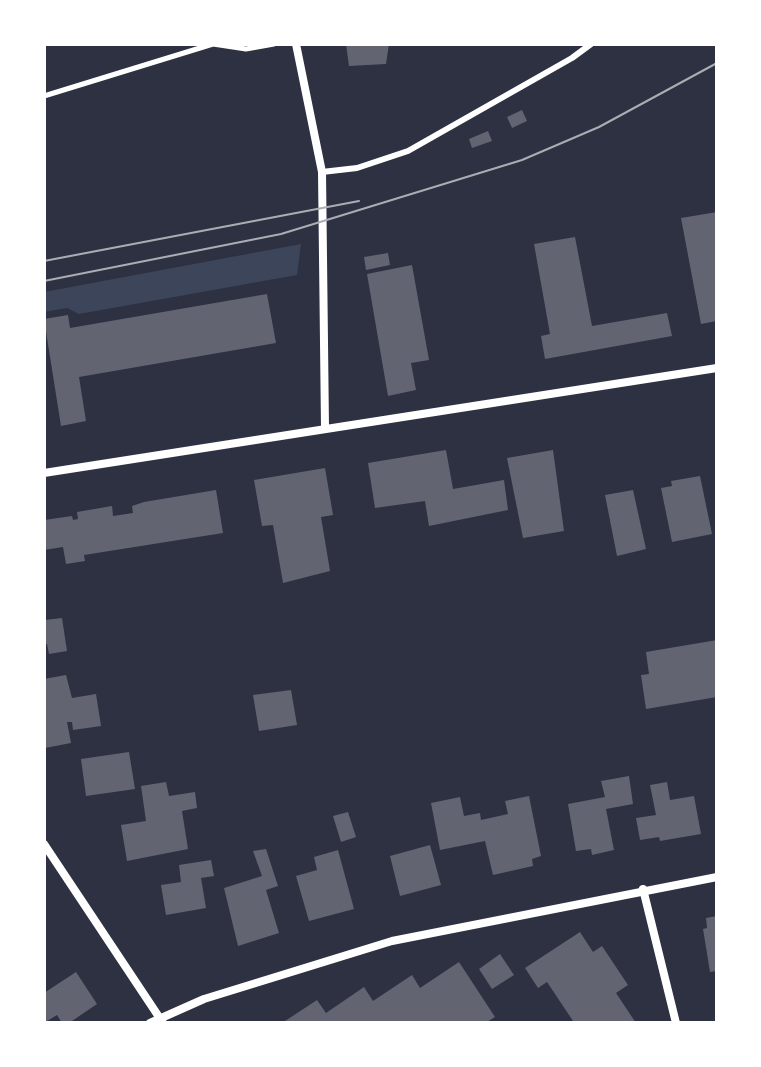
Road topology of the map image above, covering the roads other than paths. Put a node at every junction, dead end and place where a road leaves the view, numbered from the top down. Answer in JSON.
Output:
{"nodes":[{"id":1,"x":296,"y":44,"type":"edge"},
{"id":2,"x":591,"y":44,"type":"edge"},
{"id":3,"x":322,"y":172,"type":"junction"},
{"id":4,"x":717,"y":368,"type":"edge"},
{"id":5,"x":325,"y":428,"type":"junction"},
{"id":6,"x":44,"y":473,"type":"edge"},
{"id":7,"x":44,"y":844,"type":"edge"},
{"id":8,"x":717,"y":877,"type":"edge"},
{"id":9,"x":643,"y":889,"type":"junction"},
{"id":10,"x":161,"y":1020,"type":"edge"},
{"id":11,"x":150,"y":1023,"type":"edge"},
{"id":12,"x":676,"y":1023,"type":"edge"}],
"edges":[{"from":1,"to":3,"type":"street"},
{"from":2,"to":3,"type":"lane"},
{"from":3,"to":5,"type":"street"},
{"from":4,"to":5,"type":"street"},
{"from":5,"to":6,"type":"street"},
{"from":7,"to":10,"type":"street"},
{"from":8,"to":9,"type":"street"},
{"from":9,"to":10,"type":"street"},
{"from":9,"to":12,"type":"street"},
{"from":10,"to":11,"type":"street"}]}
